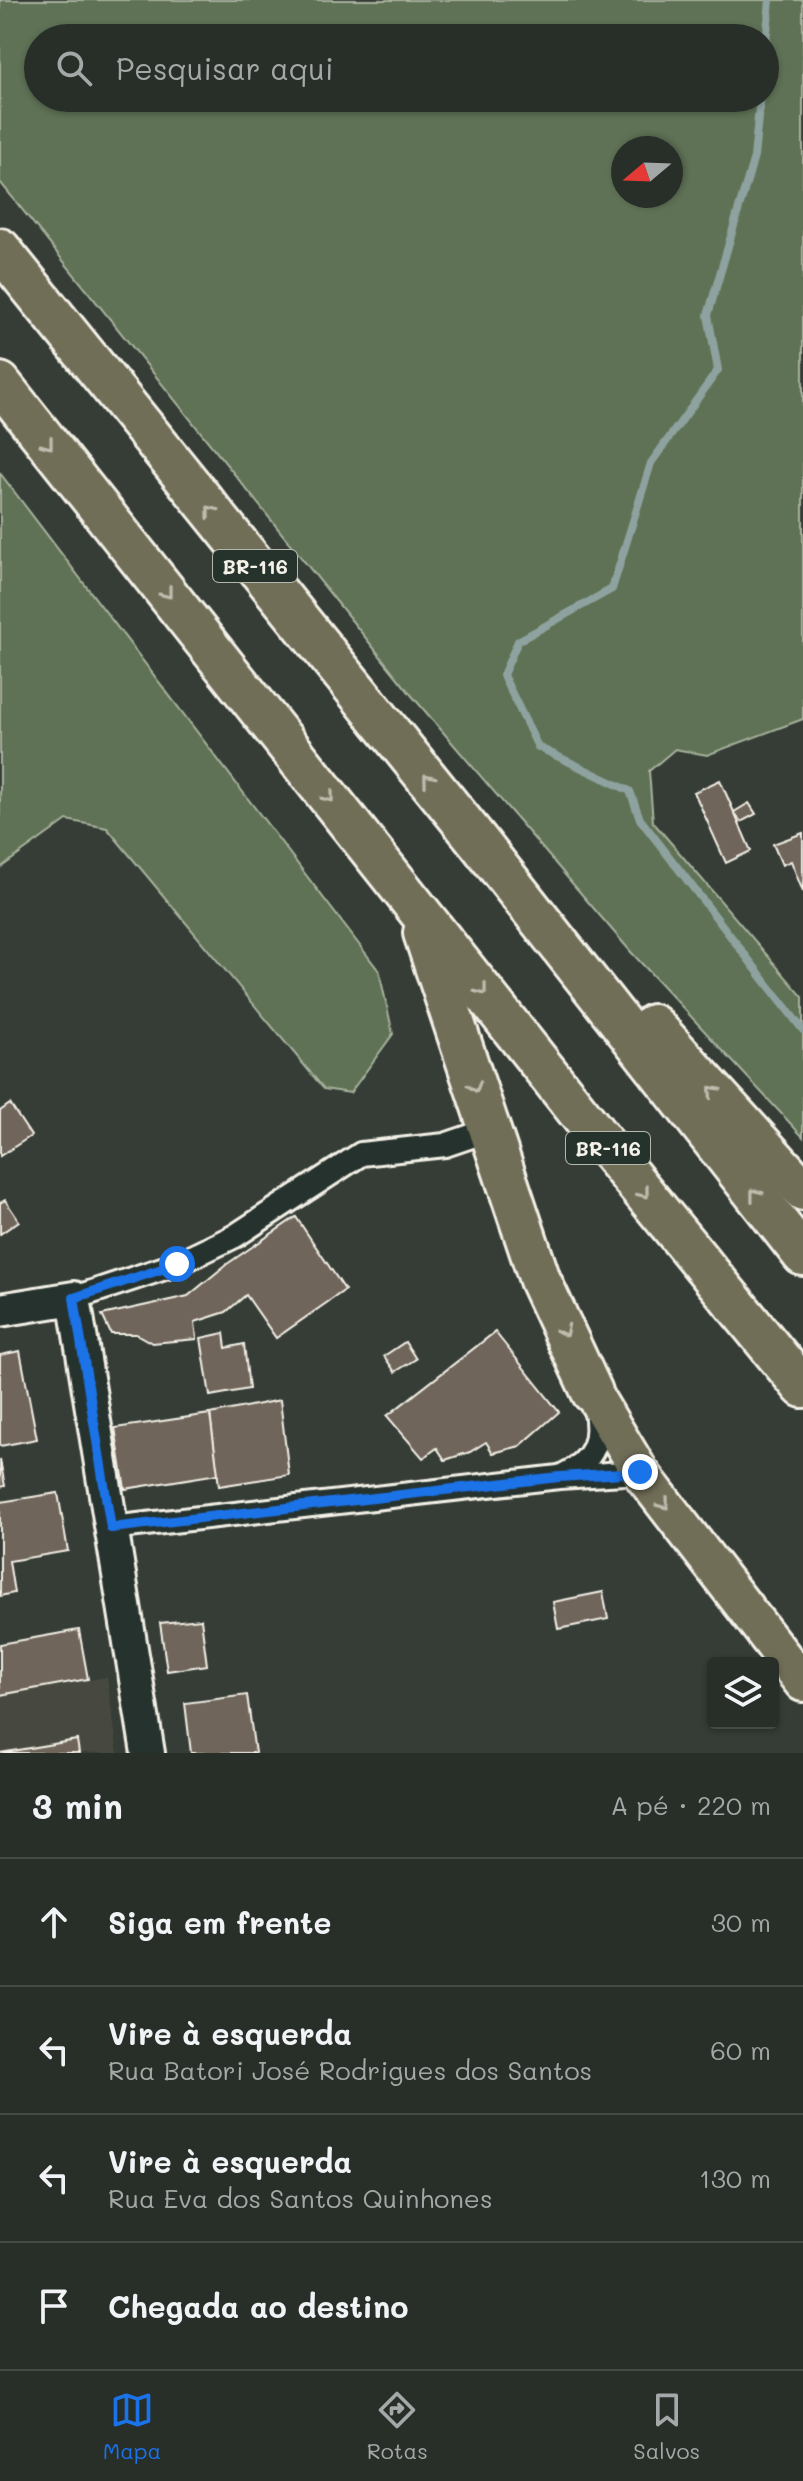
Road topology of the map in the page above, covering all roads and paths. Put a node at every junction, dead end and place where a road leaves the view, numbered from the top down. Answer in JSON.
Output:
{"nodes":[{"id":1,"x":0,"y":249,"type":"edge"},
{"id":2,"x":0,"y":383,"type":"edge"},
{"id":3,"x":477,"y":840,"type":"junction"},
{"id":4,"x":416,"y":907,"type":"junction"},
{"id":5,"x":489,"y":1130,"type":"junction"},
{"id":6,"x":803,"y":1190,"type":"edge"},
{"id":7,"x":803,"y":1255,"type":"edge"},
{"id":8,"x":74,"y":1298,"type":"junction"},
{"id":9,"x":0,"y":1310,"type":"edge"},
{"id":10,"x":803,"y":1387,"type":"edge"},
{"id":11,"x":592,"y":1392,"type":"junction"},
{"id":12,"x":640,"y":1472,"type":"junction"},
{"id":13,"x":559,"y":1477,"type":"junction"},
{"id":14,"x":111,"y":1528,"type":"junction"},
{"id":15,"x":803,"y":1683,"type":"edge"},
{"id":16,"x":148,"y":1753,"type":"edge"}],
"edges":[{"from":3,"to":1,"type":"highway","number":"BR-116","one_way":true},
{"from":2,"to":4,"type":"highway","number":"BR-116","one_way":true},
{"from":6,"to":3,"type":"highway","one_way":true},
{"from":7,"to":3,"type":"highway","number":"BR-116","one_way":true},
{"from":4,"to":5,"type":"highway","one_way":true},
{"from":4,"to":10,"type":"highway","number":"BR-116","one_way":true},
{"from":5,"to":8,"type":"street"},
{"from":5,"to":11,"type":"highway","one_way":true},
{"from":8,"to":9,"type":"street"},
{"from":8,"to":14,"type":"street"},
{"from":11,"to":12,"type":"main road"},
{"from":11,"to":13,"type":"street"},
{"from":12,"to":13,"type":"street"},
{"from":12,"to":15,"type":"main road","one_way":true},
{"from":13,"to":14,"type":"street"},
{"from":14,"to":16,"type":"street"}]}
